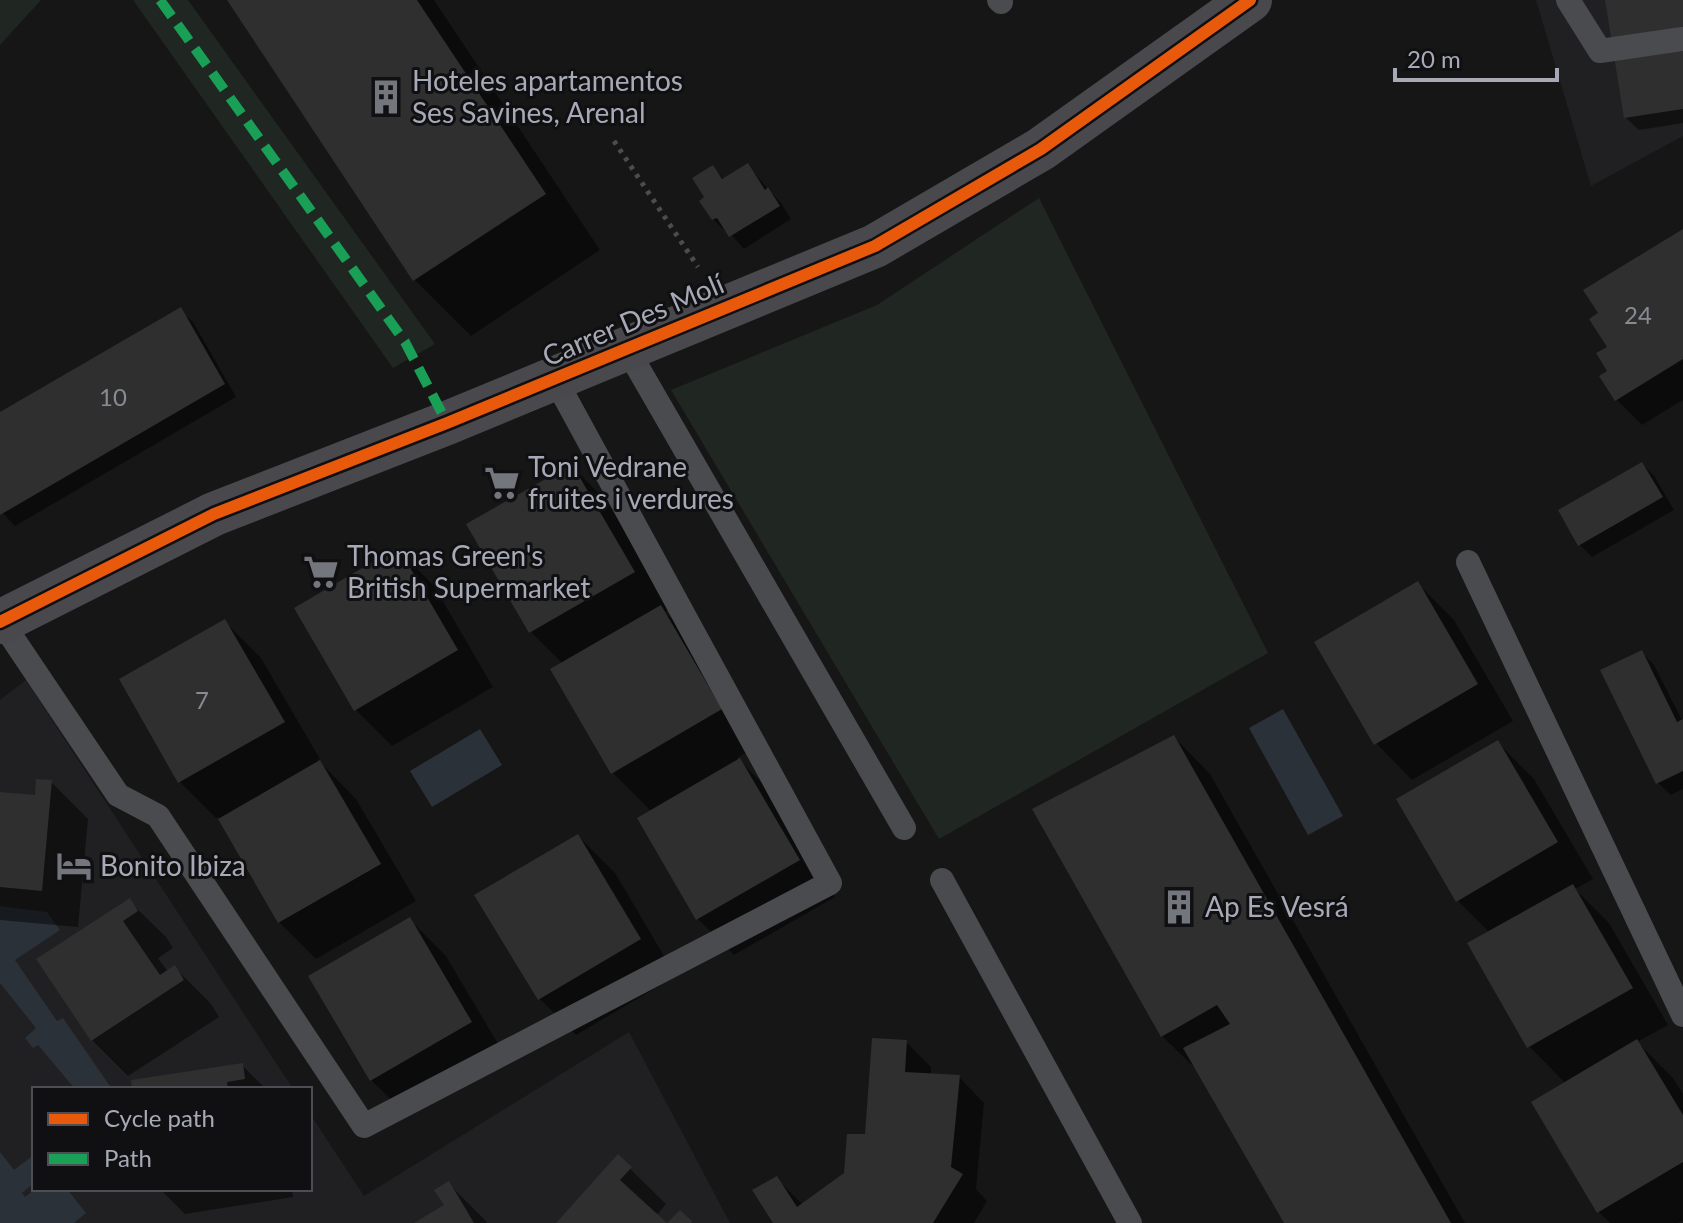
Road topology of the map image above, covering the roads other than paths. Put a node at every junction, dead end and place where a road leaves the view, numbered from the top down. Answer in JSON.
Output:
{"nodes":[{"id":1,"x":1250,"y":0,"type":"edge"},
{"id":2,"x":1568,"y":0,"type":"edge"},
{"id":3,"x":1683,"y":39,"type":"edge"},
{"id":4,"x":627,"y":349,"type":"junction"},
{"id":5,"x":555,"y":379,"type":"junction"},
{"id":6,"x":1468,"y":562,"type":"dead end"},
{"id":7,"x":1,"y":622,"type":"edge"},
{"id":8,"x":904,"y":828,"type":"dead end"},
{"id":9,"x":942,"y":880,"type":"dead end"},
{"id":10,"x":1683,"y":1015,"type":"edge"},
{"id":11,"x":1130,"y":1223,"type":"edge"}],
"edges":[{"from":1,"to":4,"type":"street","name":"Carrer Des Molí"},
{"from":2,"to":3,"type":"lane"},
{"from":4,"to":5,"type":"street","name":"Carrer Des Molí"},
{"from":4,"to":8,"type":"lane"},
{"from":5,"to":7,"type":"street","name":"Carrer Des Molí"},
{"from":5,"to":7,"type":"lane"},
{"from":6,"to":10,"type":"lane"},
{"from":9,"to":11,"type":"lane"}]}
